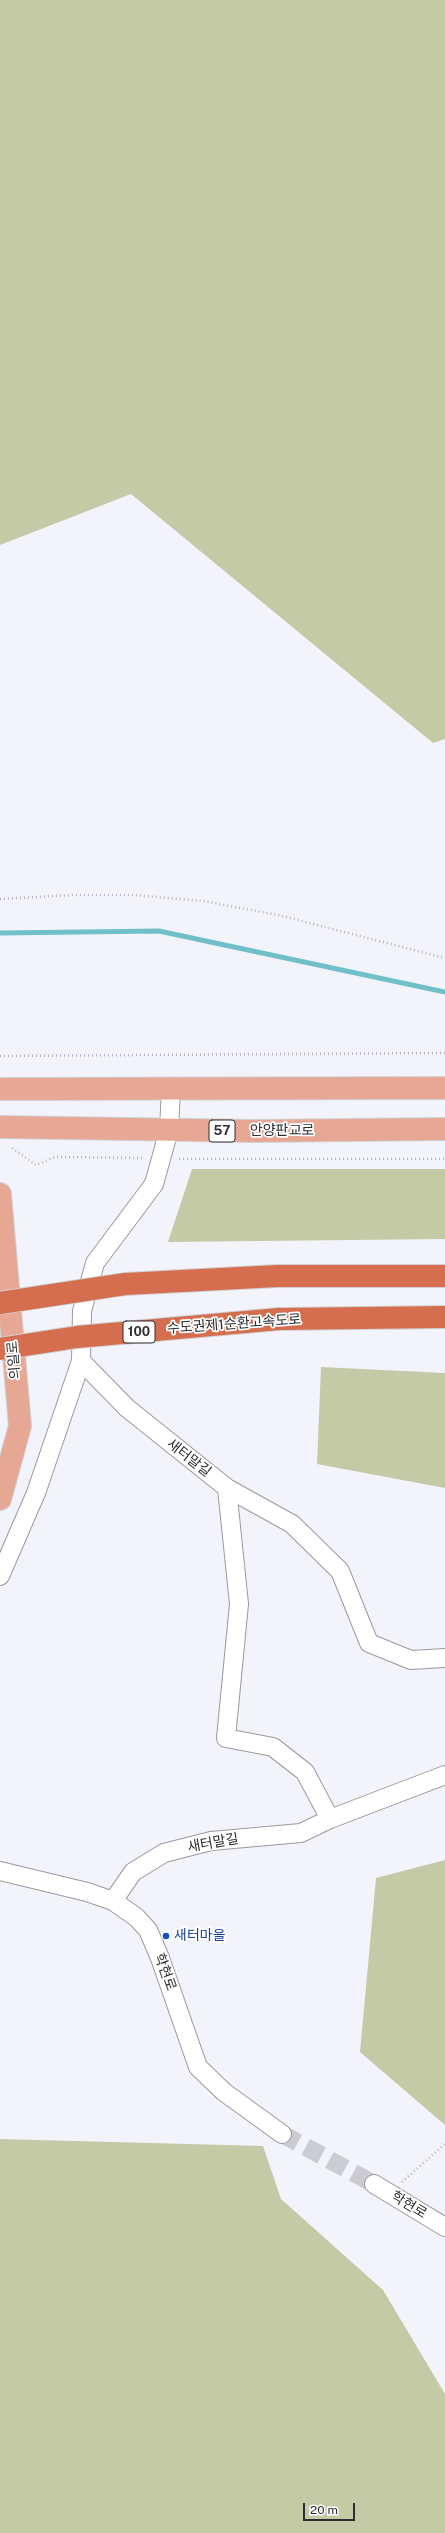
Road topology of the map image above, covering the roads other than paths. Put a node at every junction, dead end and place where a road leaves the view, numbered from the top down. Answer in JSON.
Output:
{"nodes":[{"id":1,"x":171,"y":1088,"type":"junction"},
{"id":2,"x":445,"y":1088,"type":"edge"},
{"id":3,"x":0,"y":1090,"type":"edge"},
{"id":4,"x":0,"y":1127,"type":"edge"},
{"id":5,"x":445,"y":1129,"type":"edge"},
{"id":6,"x":169,"y":1130,"type":"junction"},
{"id":7,"x":0,"y":1194,"type":"edge"},
{"id":8,"x":445,"y":1276,"type":"edge"},
{"id":9,"x":0,"y":1303,"type":"edge"},
{"id":10,"x":445,"y":1317,"type":"edge"},
{"id":11,"x":0,"y":1350,"type":"edge"},
{"id":12,"x":81,"y":1361,"type":"junction"},
{"id":13,"x":227,"y":1488,"type":"junction"},
{"id":14,"x":0,"y":1499,"type":"edge"},
{"id":15,"x":0,"y":1576,"type":"edge"},
{"id":16,"x":445,"y":1658,"type":"edge"},
{"id":17,"x":445,"y":1775,"type":"edge"},
{"id":18,"x":330,"y":1819,"type":"junction"},
{"id":19,"x":0,"y":1871,"type":"edge"},
{"id":20,"x":113,"y":1901,"type":"junction"},
{"id":21,"x":282,"y":2134,"type":"tunnel mouth"},
{"id":22,"x":374,"y":2184,"type":"tunnel mouth"},
{"id":23,"x":445,"y":2227,"type":"edge"}],
"edges":[{"from":1,"to":2,"type":"main road"},
{"from":1,"to":3,"type":"main road"},
{"from":1,"to":6,"type":"street"},
{"from":4,"to":6,"type":"main road","name":"안양판교로","number":"57"},
{"from":5,"to":6,"type":"main road","name":"안양판교로","number":"57"},
{"from":6,"to":12,"type":"street"},
{"from":7,"to":14,"type":"main road","name":"의일로"},
{"from":8,"to":9,"type":"highway","bridge":true},
{"from":10,"to":11,"type":"highway","name":"수도권제1순환고속도로","number":"100","bridge":true},
{"from":12,"to":13,"type":"street","name":"새터말길"},
{"from":12,"to":15,"type":"street"},
{"from":13,"to":16,"type":"street","name":"새터말길"},
{"from":13,"to":18,"type":"street"},
{"from":17,"to":18,"type":"street","name":"새터말길"},
{"from":18,"to":20,"type":"street","name":"새터말길"},
{"from":19,"to":20,"type":"street","name":"학현로"},
{"from":20,"to":21,"type":"street","name":"학현로"},
{"from":22,"to":23,"type":"street","name":"학현로"}]}
